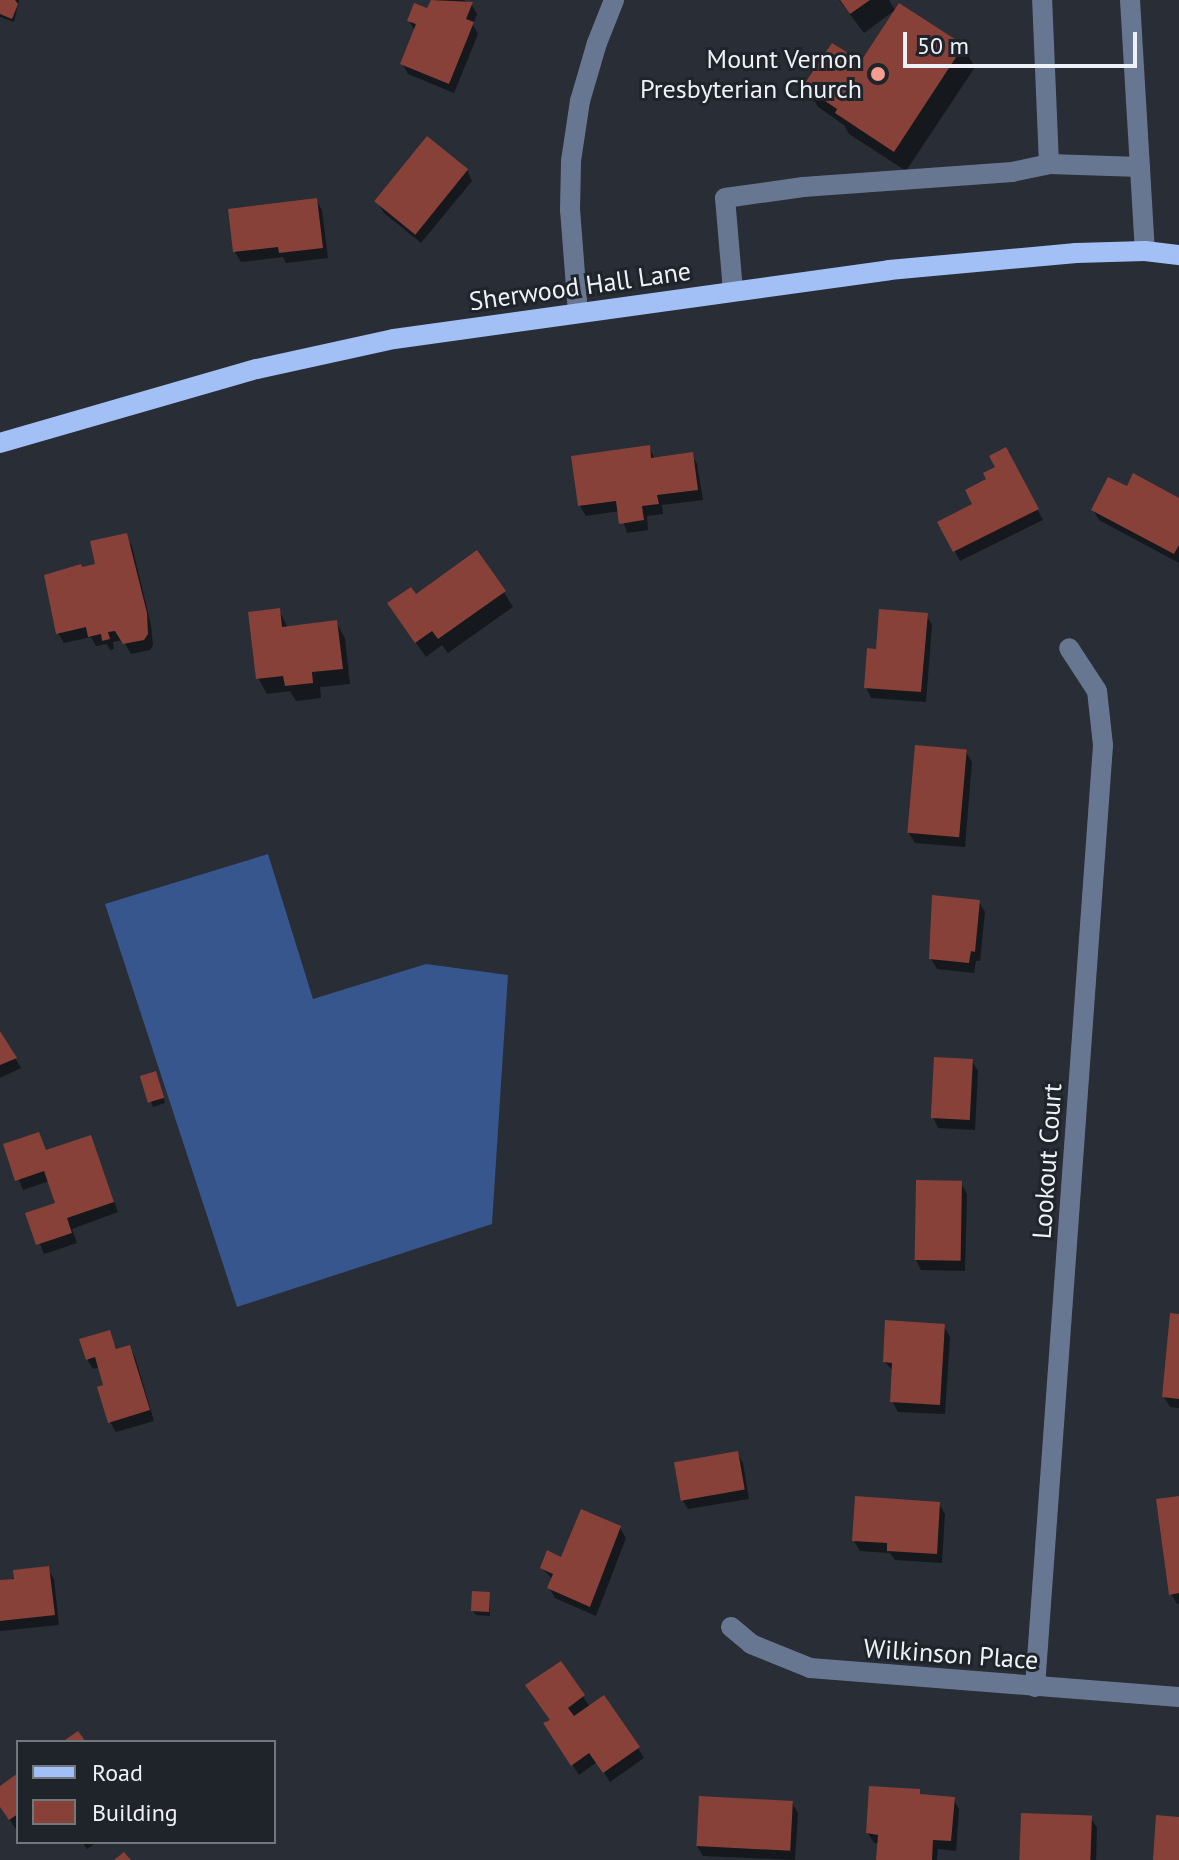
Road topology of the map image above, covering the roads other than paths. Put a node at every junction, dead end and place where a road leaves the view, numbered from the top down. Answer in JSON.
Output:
{"nodes":[{"id":1,"x":614,"y":0,"type":"edge"},
{"id":2,"x":1042,"y":0,"type":"edge"},
{"id":3,"x":1130,"y":0,"type":"edge"},
{"id":4,"x":1049,"y":164,"type":"junction"},
{"id":5,"x":1140,"y":167,"type":"junction"},
{"id":6,"x":1145,"y":251,"type":"junction"},
{"id":7,"x":1179,"y":255,"type":"edge"},
{"id":8,"x":733,"y":291,"type":"junction"},
{"id":9,"x":578,"y":313,"type":"junction"},
{"id":10,"x":0,"y":443,"type":"edge"},
{"id":11,"x":1069,"y":648,"type":"dead end"},
{"id":12,"x":731,"y":1627,"type":"dead end"},
{"id":13,"x":1035,"y":1687,"type":"junction"},
{"id":14,"x":1179,"y":1697,"type":"edge"}],
"edges":[{"from":1,"to":9,"type":"street"},
{"from":2,"to":4,"type":"street"},
{"from":3,"to":5,"type":"street"},
{"from":4,"to":5,"type":"street"},
{"from":4,"to":8,"type":"street"},
{"from":5,"to":6,"type":"street"},
{"from":6,"to":7,"type":"main road","name":"Sherwood Hall Lane"},
{"from":6,"to":8,"type":"main road","name":"Sherwood Hall Lane"},
{"from":8,"to":9,"type":"main road","name":"Sherwood Hall Lane"},
{"from":9,"to":10,"type":"main road","name":"Sherwood Hall Lane"},
{"from":11,"to":13,"type":"street","name":"Lookout Court"},
{"from":12,"to":13,"type":"street","name":"Wilkinson Place"},
{"from":13,"to":14,"type":"street","name":"Wilkinson Place"}]}
